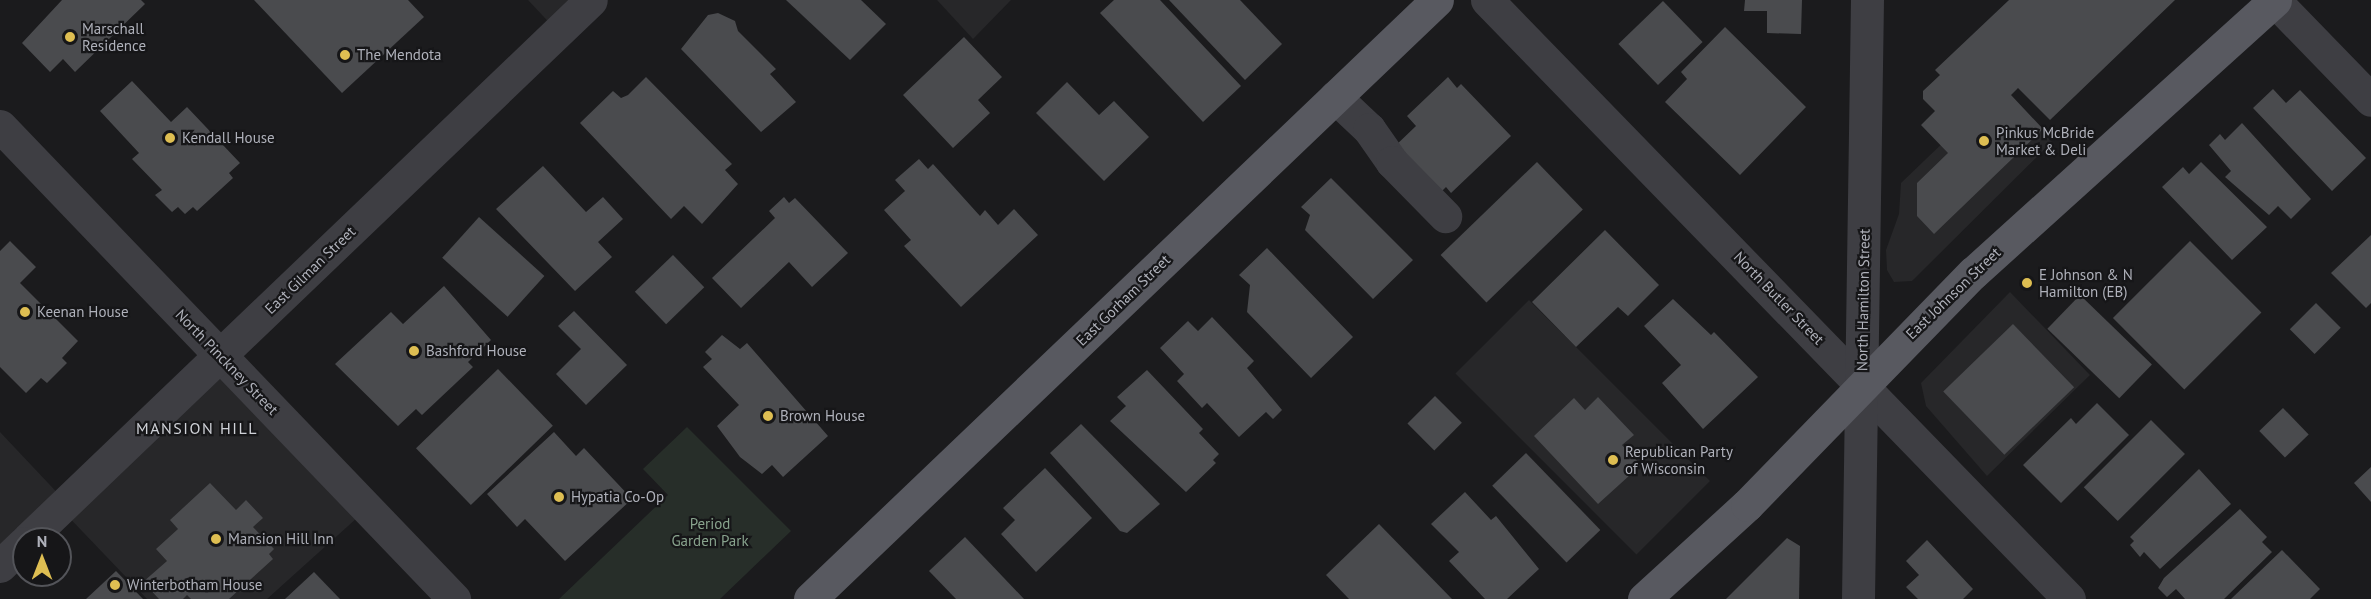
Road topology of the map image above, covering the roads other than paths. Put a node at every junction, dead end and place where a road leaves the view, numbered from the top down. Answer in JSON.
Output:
{"nodes":[{"id":1,"x":591,"y":0,"type":"edge"},
{"id":2,"x":1437,"y":0,"type":"edge"},
{"id":3,"x":1487,"y":0,"type":"edge"},
{"id":4,"x":1867,"y":0,"type":"edge"},
{"id":5,"x":2274,"y":0,"type":"edge"},
{"id":6,"x":1335,"y":97,"type":"junction"},
{"id":7,"x":2371,"y":100,"type":"edge"},
{"id":8,"x":0,"y":126,"type":"edge"},
{"id":9,"x":1444,"y":216,"type":"dead end"},
{"id":10,"x":219,"y":356,"type":"junction"},
{"id":11,"x":1862,"y":382,"type":"junction"},
{"id":12,"x":41,"y":527,"type":"edge"},
{"id":13,"x":12,"y":554,"type":"edge"},
{"id":14,"x":0,"y":566,"type":"edge"},
{"id":15,"x":454,"y":599,"type":"edge"},
{"id":16,"x":810,"y":599,"type":"edge"},
{"id":17,"x":1644,"y":599,"type":"edge"},
{"id":18,"x":1858,"y":599,"type":"edge"},
{"id":19,"x":2069,"y":599,"type":"edge"}],
"edges":[{"from":1,"to":10,"type":"street","name":"East Gilman Street"},
{"from":2,"to":6,"type":"main road","name":"East Gorham Street"},
{"from":3,"to":11,"type":"street","name":"North Butler Street"},
{"from":4,"to":11,"type":"street","name":"North Hamilton Street"},
{"from":5,"to":7,"type":"street"},
{"from":5,"to":11,"type":"main road","name":"East Johnson Street"},
{"from":6,"to":9,"type":"street"},
{"from":6,"to":16,"type":"main road","name":"East Gorham Street"},
{"from":8,"to":10,"type":"street","name":"North Pinckney Street"},
{"from":10,"to":12,"type":"street","name":"East Gilman Street"},
{"from":10,"to":15,"type":"street","name":"North Pinckney Street"},
{"from":11,"to":17,"type":"main road","name":"East Johnson Street"},
{"from":11,"to":18,"type":"street","name":"North Hamilton Street"},
{"from":11,"to":19,"type":"street","name":"North Butler Street"},
{"from":13,"to":14,"type":"street"}]}
